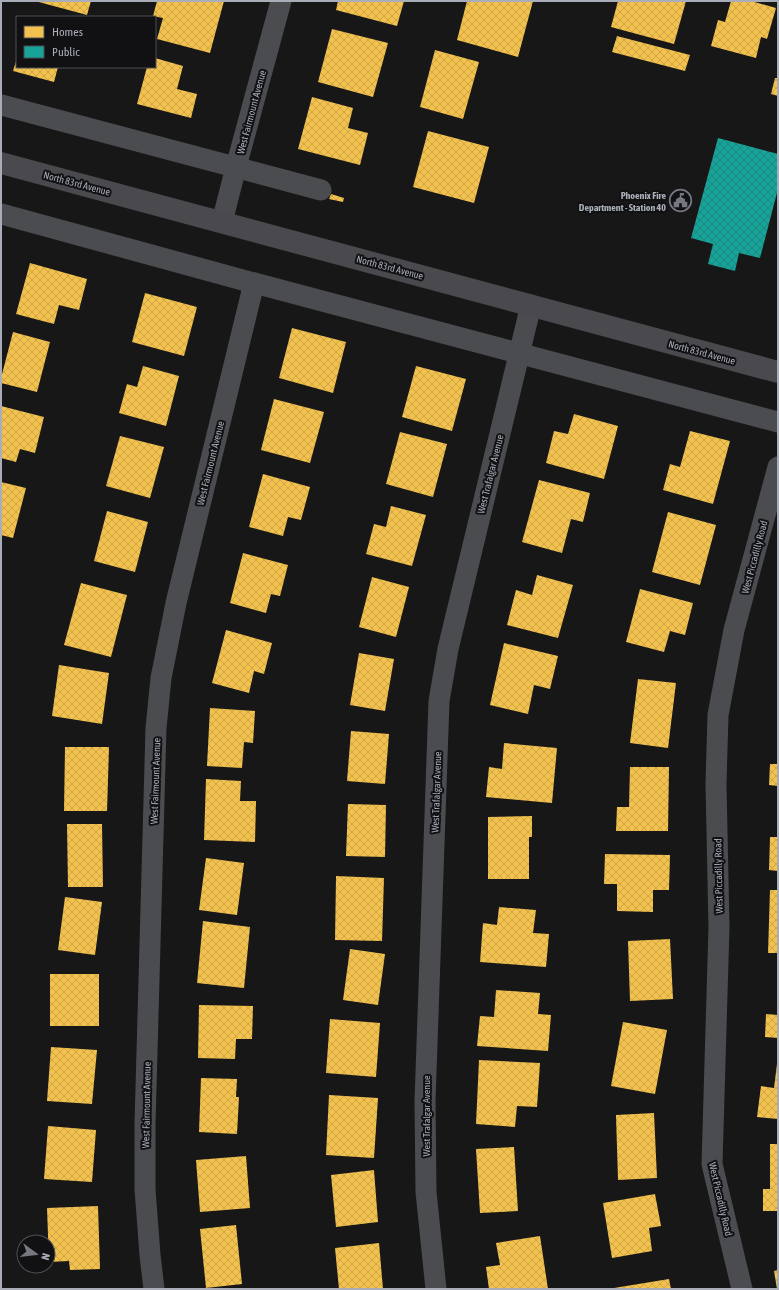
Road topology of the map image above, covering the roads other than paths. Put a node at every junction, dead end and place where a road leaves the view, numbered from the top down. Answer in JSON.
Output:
{"nodes":[{"id":1,"x":281,"y":1,"type":"edge"},
{"id":2,"x":1,"y":105,"type":"edge"},
{"id":3,"x":1,"y":163,"type":"edge"},
{"id":4,"x":236,"y":167,"type":"junction"},
{"id":5,"x":321,"y":190,"type":"dead end"},
{"id":6,"x":1,"y":214,"type":"edge"},
{"id":7,"x":222,"y":222,"type":"junction"},
{"id":8,"x":254,"y":283,"type":"junction"},
{"id":9,"x":531,"y":306,"type":"junction"},
{"id":10,"x":519,"y":353,"type":"junction"},
{"id":11,"x":778,"y":372,"type":"edge"},
{"id":12,"x":778,"y":422,"type":"edge"},
{"id":13,"x":778,"y":468,"type":"edge"},
{"id":14,"x":154,"y":1289,"type":"edge"},
{"id":15,"x":436,"y":1289,"type":"edge"},
{"id":16,"x":742,"y":1289,"type":"edge"}],
"edges":[{"from":1,"to":4,"type":"street","name":"West Fairmount Avenue"},
{"from":2,"to":4,"type":"street"},
{"from":3,"to":7,"type":"main road","name":"North 83rd Avenue"},
{"from":4,"to":5,"type":"street"},
{"from":4,"to":7,"type":"street","name":"West Fairmount Avenue"},
{"from":6,"to":8,"type":"street"},
{"from":7,"to":9,"type":"main road","name":"North 83rd Avenue"},
{"from":8,"to":10,"type":"street"},
{"from":8,"to":14,"type":"street","name":"West Fairmount Avenue"},
{"from":9,"to":10,"type":"street","name":"West Trafalgar Avenue"},
{"from":9,"to":11,"type":"main road","name":"North 83rd Avenue"},
{"from":10,"to":12,"type":"street"},
{"from":10,"to":15,"type":"street","name":"West Trafalgar Avenue"},
{"from":13,"to":16,"type":"street","name":"West Piccadilly Road"}]}
